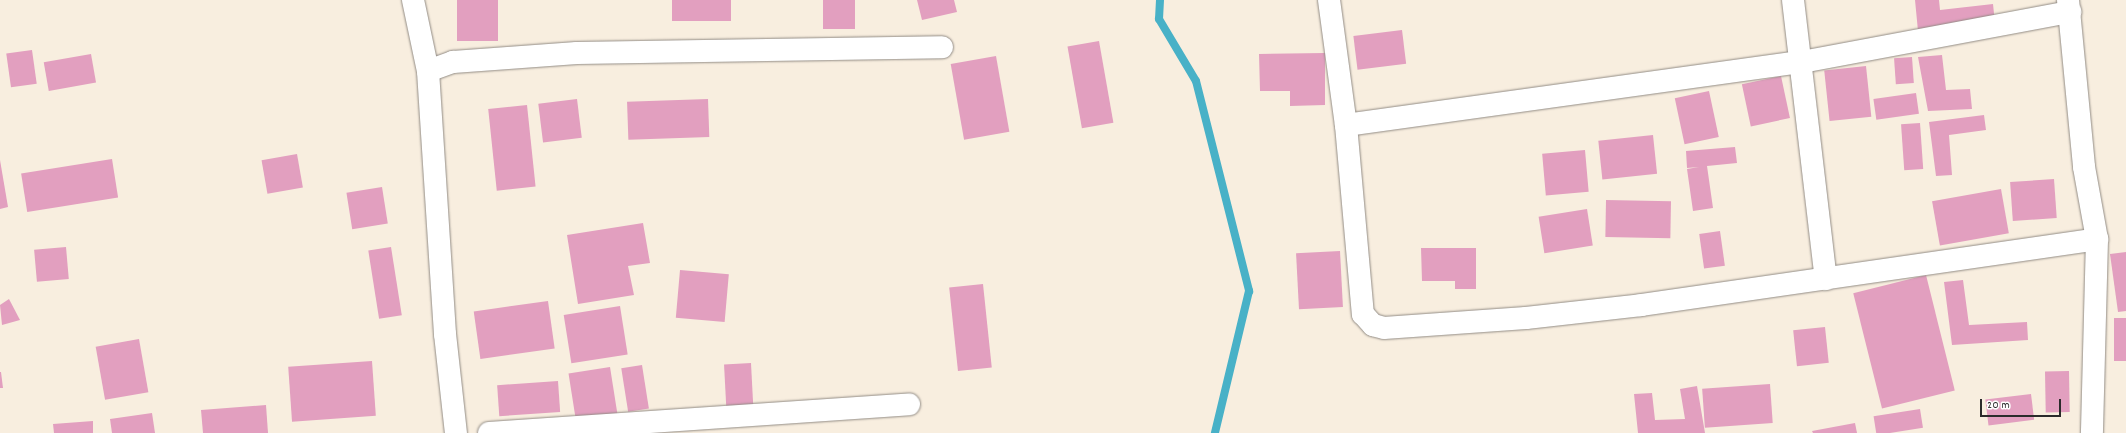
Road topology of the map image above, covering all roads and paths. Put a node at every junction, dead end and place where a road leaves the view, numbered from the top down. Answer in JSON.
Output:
{"nodes":[{"id":1,"x":413,"y":0,"type":"edge"},
{"id":2,"x":1330,"y":0,"type":"edge"},
{"id":3,"x":1793,"y":0,"type":"edge"},
{"id":4,"x":2069,"y":6,"type":"edge"},
{"id":5,"x":942,"y":47,"type":"dead end"},
{"id":6,"x":1802,"y":62,"type":"junction"},
{"id":7,"x":428,"y":71,"type":"junction"},
{"id":8,"x":1346,"y":125,"type":"junction"},
{"id":9,"x":2097,"y":239,"type":"junction"},
{"id":10,"x":1826,"y":279,"type":"junction"},
{"id":11,"x":909,"y":404,"type":"dead end"},
{"id":12,"x":456,"y":433,"type":"edge"},
{"id":13,"x":490,"y":433,"type":"edge"},
{"id":14,"x":2092,"y":433,"type":"edge"}],
"edges":[{"from":1,"to":7,"type":"street"},
{"from":2,"to":8,"type":"street"},
{"from":3,"to":6,"type":"street"},
{"from":4,"to":6,"type":"street"},
{"from":4,"to":9,"type":"street"},
{"from":5,"to":7,"type":"street"},
{"from":6,"to":8,"type":"street"},
{"from":6,"to":10,"type":"street"},
{"from":7,"to":12,"type":"street"},
{"from":8,"to":10,"type":"street"},
{"from":9,"to":10,"type":"street"},
{"from":9,"to":14,"type":"street"},
{"from":11,"to":13,"type":"street"}]}
